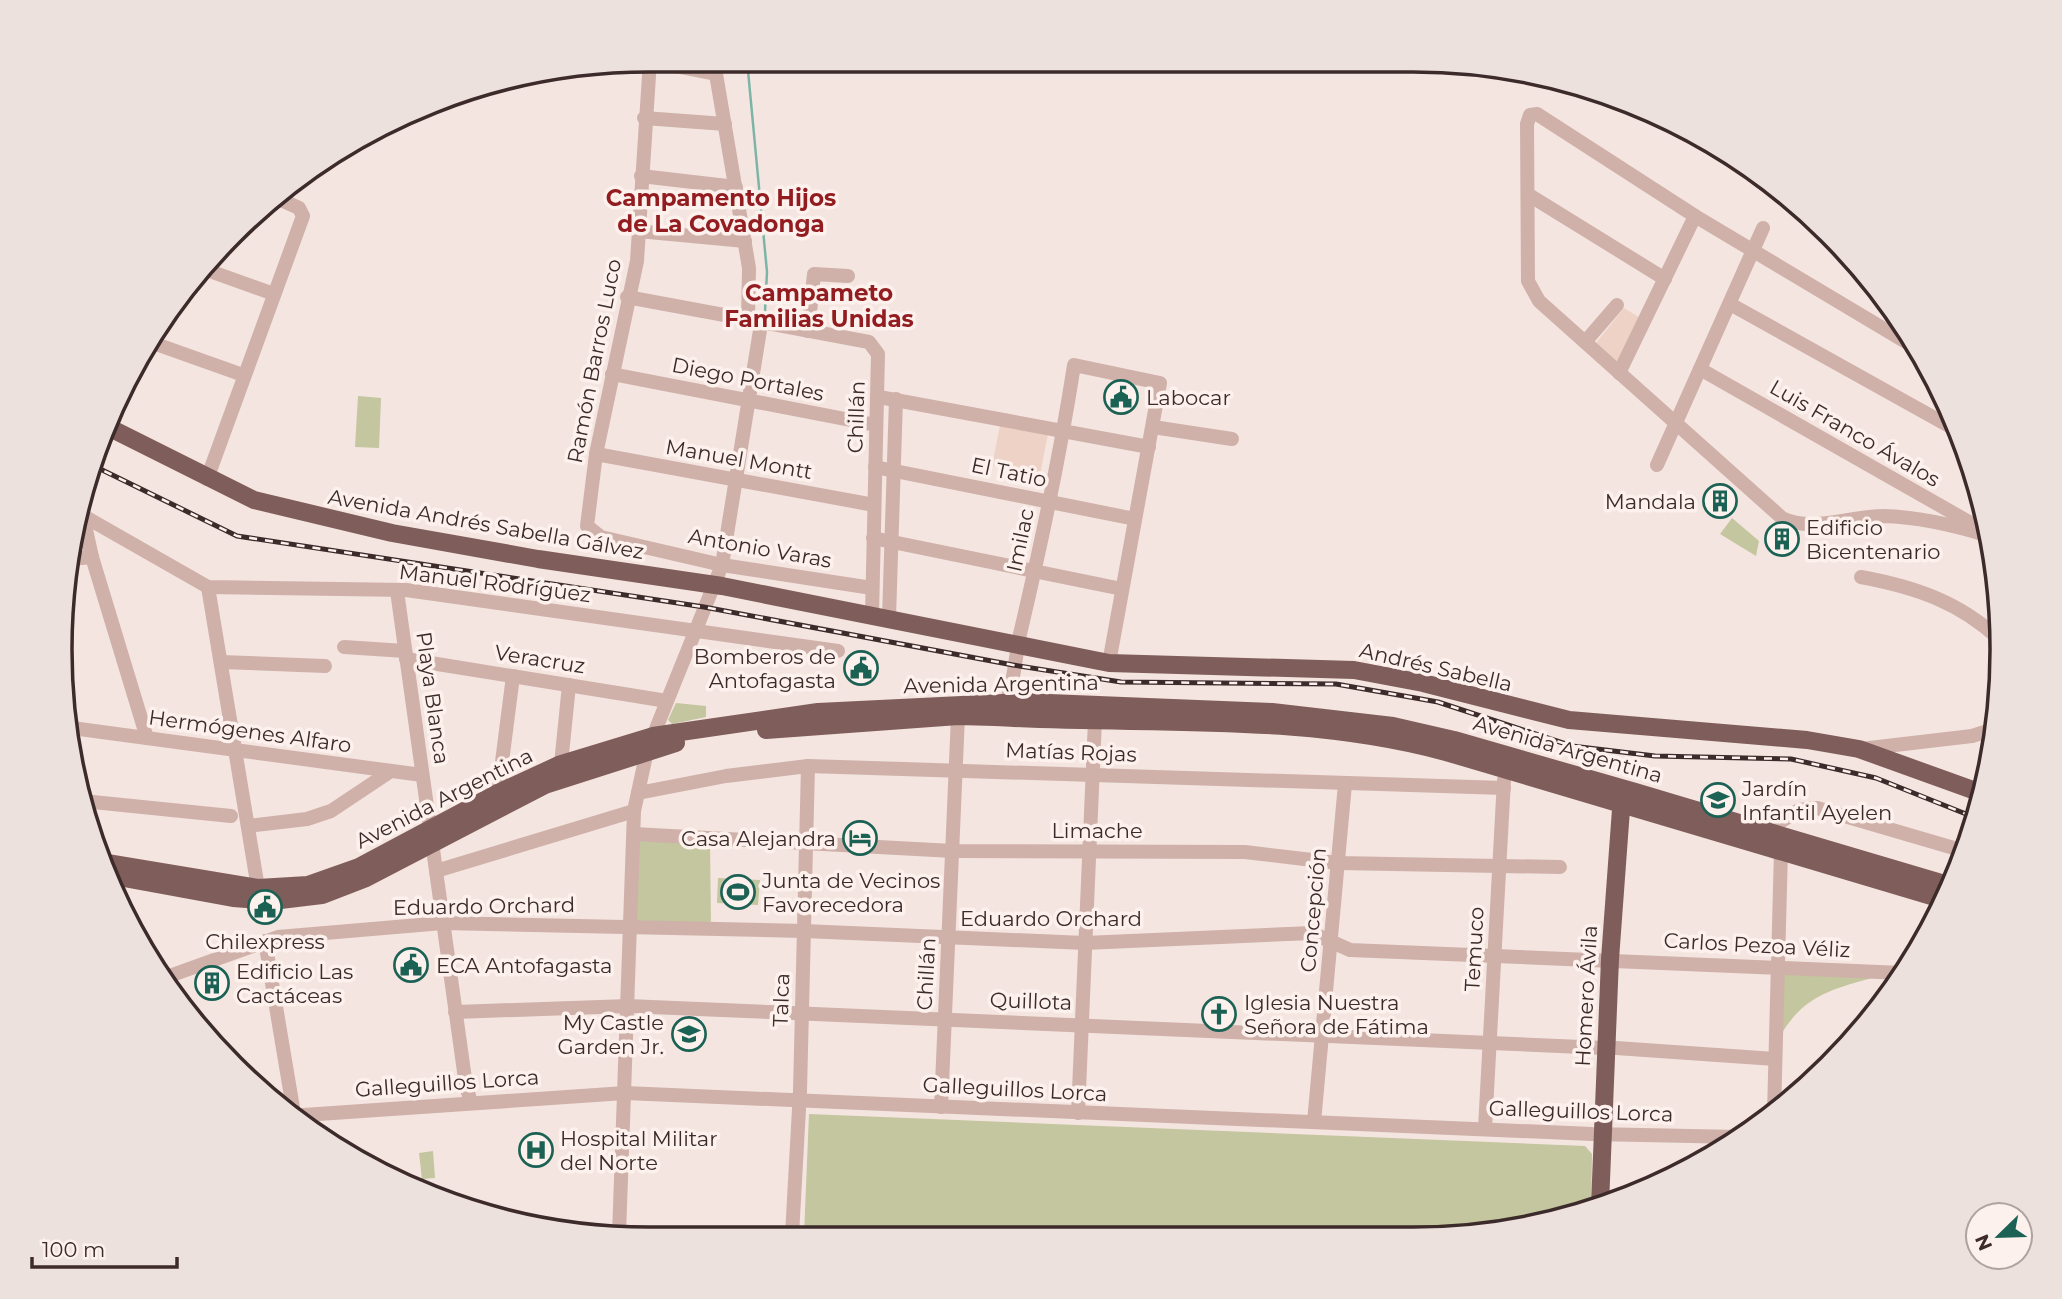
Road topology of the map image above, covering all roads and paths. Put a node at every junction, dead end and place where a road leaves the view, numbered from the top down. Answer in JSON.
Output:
{"nodes":[{"id":1,"x":648,"y":72,"type":"edge"},
{"id":2,"x":706,"y":72,"type":"edge"},
{"id":3,"x":644,"y":118,"type":"junction"},
{"id":4,"x":725,"y":124,"type":"junction"},
{"id":5,"x":641,"y":176,"type":"junction"},
{"id":6,"x":736,"y":187,"type":"junction"},
{"id":7,"x":1529,"y":195,"type":"junction"},
{"id":8,"x":285,"y":202,"type":"edge"},
{"id":9,"x":1695,"y":216,"type":"junction"},
{"id":10,"x":1763,"y":228,"type":"dead end"},
{"id":11,"x":638,"y":231,"type":"junction"},
{"id":12,"x":745,"y":241,"type":"junction"},
{"id":13,"x":1753,"y":252,"type":"junction"},
{"id":14,"x":212,"y":272,"type":"edge"},
{"id":15,"x":848,"y":276,"type":"dead end"},
{"id":16,"x":1665,"y":279,"type":"junction"},
{"id":17,"x":274,"y":294,"type":"junction"},
{"id":18,"x":627,"y":297,"type":"junction"},
{"id":19,"x":1730,"y":304,"type":"junction"},
{"id":20,"x":1617,"y":305,"type":"dead end"},
{"id":21,"x":755,"y":323,"type":"junction"},
{"id":22,"x":808,"y":331,"type":"junction"},
{"id":23,"x":1898,"y":338,"type":"edge"},
{"id":24,"x":1585,"y":341,"type":"junction"},
{"id":25,"x":159,"y":345,"type":"edge"},
{"id":26,"x":1700,"y":369,"type":"junction"},
{"id":27,"x":1619,"y":373,"type":"junction"},
{"id":28,"x":612,"y":374,"type":"junction"},
{"id":29,"x":243,"y":376,"type":"junction"},
{"id":30,"x":879,"y":397,"type":"junction"},
{"id":31,"x":896,"y":399,"type":"junction"},
{"id":32,"x":751,"y":401,"type":"junction"},
{"id":33,"x":1944,"y":423,"type":"edge"},
{"id":34,"x":876,"y":425,"type":"junction"},
{"id":35,"x":1675,"y":425,"type":"junction"},
{"id":36,"x":1153,"y":427,"type":"junction"},
{"id":37,"x":115,"y":431,"type":"edge"},
{"id":38,"x":1064,"y":431,"type":"junction"},
{"id":39,"x":1232,"y":439,"type":"dead end"},
{"id":40,"x":1149,"y":447,"type":"junction"},
{"id":41,"x":596,"y":454,"type":"junction"},
{"id":42,"x":1657,"y":465,"type":"dead end"},
{"id":43,"x":875,"y":467,"type":"junction"},
{"id":44,"x":894,"y":470,"type":"junction"},
{"id":45,"x":208,"y":478,"type":"junction"},
{"id":46,"x":737,"y":480,"type":"junction"},
{"id":47,"x":1050,"y":502,"type":"junction"},
{"id":48,"x":874,"y":505,"type":"junction"},
{"id":49,"x":87,"y":518,"type":"edge"},
{"id":50,"x":1135,"y":519,"type":"junction"},
{"id":51,"x":85,"y":528,"type":"edge"},
{"id":52,"x":1977,"y":528,"type":"edge"},
{"id":53,"x":1978,"y":532,"type":"edge"},
{"id":54,"x":601,"y":537,"type":"joint"},
{"id":55,"x":873,"y":538,"type":"junction"},
{"id":56,"x":892,"y":542,"type":"junction"},
{"id":57,"x":92,"y":557,"type":"junction"},
{"id":58,"x":80,"y":558,"type":"edge"},
{"id":59,"x":722,"y":565,"type":"junction"},
{"id":60,"x":1036,"y":572,"type":"junction"},
{"id":61,"x":1861,"y":577,"type":"dead end"},
{"id":62,"x":714,"y":584,"type":"junction"},
{"id":63,"x":208,"y":587,"type":"junction"},
{"id":64,"x":872,"y":589,"type":"junction"},
{"id":65,"x":1122,"y":589,"type":"junction"},
{"id":66,"x":397,"y":591,"type":"junction"},
{"id":67,"x":880,"y":617,"type":"junction"},
{"id":68,"x":1989,"y":630,"type":"edge"},
{"id":69,"x":695,"y":631,"type":"junction"},
{"id":70,"x":1018,"y":644,"type":"junction"},
{"id":71,"x":344,"y":647,"type":"dead end"},
{"id":72,"x":838,"y":651,"type":"dead end"},
{"id":73,"x":406,"y":655,"type":"junction"},
{"id":74,"x":221,"y":662,"type":"junction"},
{"id":75,"x":1109,"y":663,"type":"junction"},
{"id":76,"x":325,"y":666,"type":"dead end"},
{"id":77,"x":513,"y":676,"type":"junction"},
{"id":78,"x":569,"y":685,"type":"junction"},
{"id":79,"x":667,"y":701,"type":"junction"},
{"id":80,"x":1001,"y":710,"type":"junction"},
{"id":81,"x":958,"y":716,"type":"junction"},
{"id":82,"x":1095,"y":720,"type":"junction"},
{"id":83,"x":78,"y":729,"type":"edge"},
{"id":84,"x":1984,"y":731,"type":"edge"},
{"id":85,"x":147,"y":738,"type":"junction"},
{"id":86,"x":650,"y":743,"type":"junction"},
{"id":87,"x":1859,"y":749,"type":"junction"},
{"id":88,"x":235,"y":750,"type":"junction"},
{"id":89,"x":561,"y":764,"type":"junction"},
{"id":90,"x":808,"y":766,"type":"junction"},
{"id":91,"x":956,"y":769,"type":"junction"},
{"id":92,"x":391,"y":771,"type":"junction"},
{"id":93,"x":1093,"y":773,"type":"junction"},
{"id":94,"x":422,"y":775,"type":"junction"},
{"id":95,"x":1505,"y":779,"type":"junction"},
{"id":96,"x":1345,"y":784,"type":"junction"},
{"id":97,"x":1973,"y":790,"type":"edge"},
{"id":98,"x":498,"y":793,"type":"junction"},
{"id":99,"x":638,"y":793,"type":"junction"},
{"id":100,"x":90,"y":795,"type":"edge"},
{"id":101,"x":1628,"y":799,"type":"junction"},
{"id":102,"x":634,"y":811,"type":"junction"},
{"id":103,"x":231,"y":816,"type":"dead end"},
{"id":104,"x":248,"y":827,"type":"junction"},
{"id":105,"x":1766,"y":831,"type":"junction"},
{"id":106,"x":634,"y":834,"type":"junction"},
{"id":107,"x":431,"y":837,"type":"junction"},
{"id":108,"x":807,"y":844,"type":"junction"},
{"id":109,"x":1955,"y":848,"type":"edge"},
{"id":110,"x":1090,"y":850,"type":"junction"},
{"id":111,"x":1781,"y":850,"type":"junction"},
{"id":112,"x":953,"y":851,"type":"junction"},
{"id":113,"x":113,"y":863,"type":"edge"},
{"id":114,"x":1338,"y":863,"type":"junction"},
{"id":115,"x":1500,"y":867,"type":"junction"},
{"id":116,"x":1560,"y":867,"type":"dead end"},
{"id":117,"x":436,"y":871,"type":"junction"},
{"id":118,"x":119,"y":877,"type":"edge"},
{"id":119,"x":1941,"y":883,"type":"edge"},
{"id":120,"x":258,"y":888,"type":"junction"},
{"id":121,"x":1935,"y":897,"type":"edge"},
{"id":122,"x":443,"y":923,"type":"junction"},
{"id":123,"x":630,"y":926,"type":"junction"},
{"id":124,"x":804,"y":931,"type":"junction"},
{"id":125,"x":949,"y":938,"type":"junction"},
{"id":126,"x":1331,"y":940,"type":"junction"},
{"id":127,"x":265,"y":941,"type":"junction"},
{"id":128,"x":1085,"y":943,"type":"junction"},
{"id":129,"x":1494,"y":956,"type":"junction"},
{"id":130,"x":1616,"y":959,"type":"junction"},
{"id":131,"x":1776,"y":967,"type":"junction"},
{"id":132,"x":1891,"y":972,"type":"edge"},
{"id":133,"x":172,"y":975,"type":"edge"},
{"id":134,"x":628,"y":1006,"type":"junction"},
{"id":135,"x":455,"y":1012,"type":"junction"},
{"id":136,"x":802,"y":1013,"type":"junction"},
{"id":137,"x":945,"y":1019,"type":"junction"},
{"id":138,"x":1082,"y":1024,"type":"junction"},
{"id":139,"x":1322,"y":1034,"type":"junction"},
{"id":140,"x":1490,"y":1043,"type":"junction"},
{"id":141,"x":1611,"y":1048,"type":"junction"},
{"id":142,"x":1775,"y":1059,"type":"junction"},
{"id":143,"x":625,"y":1093,"type":"junction"},
{"id":144,"x":289,"y":1100,"type":"edge"},
{"id":145,"x":1774,"y":1100,"type":"edge"},
{"id":146,"x":798,"y":1101,"type":"junction"},
{"id":147,"x":471,"y":1102,"type":"junction"},
{"id":148,"x":941,"y":1107,"type":"junction"},
{"id":149,"x":1078,"y":1113,"type":"junction"},
{"id":150,"x":306,"y":1114,"type":"edge"},
{"id":151,"x":1314,"y":1122,"type":"junction"},
{"id":152,"x":1485,"y":1128,"type":"junction"},
{"id":153,"x":1608,"y":1134,"type":"junction"},
{"id":154,"x":1722,"y":1137,"type":"edge"},
{"id":155,"x":1612,"y":1192,"type":"edge"},
{"id":156,"x":1601,"y":1196,"type":"edge"},
{"id":157,"x":620,"y":1226,"type":"edge"},
{"id":158,"x":792,"y":1227,"type":"edge"}],
"edges":[{"from":1,"to":3,"type":"street","name":"Ramón Barros Luco"},
{"from":2,"to":4,"type":"street"},
{"from":3,"to":4,"type":"street"},
{"from":3,"to":5,"type":"street","name":"Ramón Barros Luco"},
{"from":4,"to":6,"type":"street"},
{"from":5,"to":6,"type":"street"},
{"from":5,"to":11,"type":"street","name":"Ramón Barros Luco"},
{"from":6,"to":12,"type":"street"},
{"from":7,"to":9,"type":"street"},
{"from":7,"to":16,"type":"street"},
{"from":7,"to":24,"type":"street"},
{"from":8,"to":17,"type":"street"},
{"from":9,"to":13,"type":"street"},
{"from":9,"to":16,"type":"street"},
{"from":10,"to":13,"type":"street"},
{"from":11,"to":12,"type":"street"},
{"from":11,"to":18,"type":"street","name":"Ramón Barros Luco"},
{"from":12,"to":21,"type":"street"},
{"from":13,"to":19,"type":"street"},
{"from":13,"to":23,"type":"street"},
{"from":14,"to":17,"type":"street"},
{"from":15,"to":22,"type":"street"},
{"from":16,"to":27,"type":"street"},
{"from":17,"to":29,"type":"street"},
{"from":18,"to":21,"type":"street"},
{"from":18,"to":28,"type":"street","name":"Ramón Barros Luco"},
{"from":19,"to":26,"type":"street"},
{"from":19,"to":33,"type":"street"},
{"from":20,"to":24,"type":"street"},
{"from":21,"to":22,"type":"street"},
{"from":21,"to":32,"type":"street"},
{"from":22,"to":30,"type":"street","name":"Chillán"},
{"from":24,"to":27,"type":"street"},
{"from":25,"to":29,"type":"street"},
{"from":26,"to":35,"type":"street"},
{"from":26,"to":52,"type":"street","name":"Luis Franco Ávalos"},
{"from":27,"to":35,"type":"street"},
{"from":28,"to":32,"type":"street","name":"Diego Portales"},
{"from":28,"to":41,"type":"street","name":"Ramón Barros Luco"},
{"from":29,"to":45,"type":"street"},
{"from":30,"to":31,"type":"street"},
{"from":30,"to":34,"type":"street","name":"Chillán"},
{"from":31,"to":38,"type":"street"},
{"from":31,"to":44,"type":"street"},
{"from":32,"to":34,"type":"street","name":"Diego Portales"},
{"from":32,"to":46,"type":"street"},
{"from":34,"to":43,"type":"street","name":"Chillán"},
{"from":35,"to":42,"type":"street"},
{"from":35,"to":53,"type":"street"},
{"from":36,"to":38,"type":"street","name":"Imilac"},
{"from":36,"to":39,"type":"street"},
{"from":36,"to":40,"type":"street"},
{"from":37,"to":45,"type":"main road","name":"Avenida Andrés Sabella Gálvez"},
{"from":38,"to":40,"type":"street"},
{"from":38,"to":47,"type":"street","name":"Imilac"},
{"from":40,"to":50,"type":"street"},
{"from":41,"to":46,"type":"street","name":"Manuel Montt"},
{"from":41,"to":54,"type":"street","name":"Ramón Barros Luco"},
{"from":43,"to":44,"type":"street","name":"El Tatio"},
{"from":43,"to":48,"type":"street","name":"Chillán"},
{"from":44,"to":47,"type":"street","name":"El Tatio"},
{"from":44,"to":56,"type":"street"},
{"from":45,"to":62,"type":"main road","name":"Avenida Andrés Sabella Gálvez"},
{"from":46,"to":48,"type":"street","name":"Manuel Montt"},
{"from":46,"to":59,"type":"street"},
{"from":47,"to":50,"type":"street","name":"El Tatio"},
{"from":47,"to":60,"type":"street","name":"Imilac"},
{"from":48,"to":55,"type":"street","name":"Chillán"},
{"from":49,"to":63,"type":"street","name":"Manuel Rodríguez"},
{"from":50,"to":65,"type":"street"},
{"from":51,"to":57,"type":"street"},
{"from":54,"to":59,"type":"street","name":"Antonio Varas"},
{"from":55,"to":56,"type":"street"},
{"from":55,"to":64,"type":"street","name":"Chillán"},
{"from":56,"to":60,"type":"street"},
{"from":56,"to":67,"type":"street"},
{"from":57,"to":58,"type":"street"},
{"from":57,"to":85,"type":"street"},
{"from":59,"to":62,"type":"street"},
{"from":59,"to":64,"type":"street","name":"Antonio Varas"},
{"from":60,"to":65,"type":"street"},
{"from":60,"to":70,"type":"street","name":"Imilac"},
{"from":61,"to":68,"type":"street"},
{"from":62,"to":67,"type":"main road","name":"Avenida Andrés Sabella Gálvez"},
{"from":62,"to":69,"type":"street"},
{"from":63,"to":66,"type":"street","name":"Manuel Rodríguez"},
{"from":63,"to":74,"type":"street"},
{"from":64,"to":67,"type":"street","name":"Chillán"},
{"from":65,"to":75,"type":"street"},
{"from":66,"to":69,"type":"street","name":"Manuel Rodríguez"},
{"from":66,"to":73,"type":"street","name":"Playa Blanca"},
{"from":67,"to":70,"type":"main road","name":"Andrés Sabella"},
{"from":69,"to":72,"type":"street","name":"Manuel Rodríguez"},
{"from":69,"to":79,"type":"street"},
{"from":70,"to":75,"type":"main road","name":"Andrés Sabella"},
{"from":70,"to":80,"type":"street","name":"Imilac"},
{"from":71,"to":73,"type":"street","name":"Veracruz"},
{"from":73,"to":77,"type":"street","name":"Veracruz"},
{"from":73,"to":94,"type":"street","name":"Playa Blanca"},
{"from":74,"to":76,"type":"street"},
{"from":74,"to":88,"type":"street"},
{"from":75,"to":87,"type":"main road","name":"Andrés Sabella"},
{"from":77,"to":78,"type":"street","name":"Veracruz"},
{"from":77,"to":98,"type":"street"},
{"from":78,"to":79,"type":"street","name":"Veracruz"},
{"from":78,"to":89,"type":"street"},
{"from":79,"to":86,"type":"street"},
{"from":80,"to":81,"type":"main road","name":"Avenida Argentina"},
{"from":80,"to":82,"type":"main road","name":"Avenida Argentina"},
{"from":80,"to":86,"type":"main road","name":"Avenida Argentina"},
{"from":80,"to":101,"type":"main road","name":"Avenida Argentina"},
{"from":81,"to":86,"type":"main road","name":"Avenida Argentina"},
{"from":81,"to":91,"type":"street","name":"Chillán"},
{"from":82,"to":93,"type":"street"},
{"from":82,"to":95,"type":"main road","name":"Avenida Argentina"},
{"from":83,"to":85,"type":"street","name":"Hermógenes Alfaro"},
{"from":84,"to":87,"type":"street"},
{"from":85,"to":88,"type":"street","name":"Hermógenes Alfaro"},
{"from":86,"to":89,"type":"main road","name":"Avenida Argentina"},
{"from":86,"to":99,"type":"street"},
{"from":86,"to":107,"type":"main road","name":"Avenida Argentina"},
{"from":87,"to":97,"type":"main road","name":"Andrés Sabella"},
{"from":88,"to":92,"type":"street","name":"Hermógenes Alfaro"},
{"from":88,"to":104,"type":"street"},
{"from":89,"to":98,"type":"main road","name":"Avenida Argentina"},
{"from":90,"to":91,"type":"street","name":"Matías Rojas"},
{"from":90,"to":99,"type":"street","name":"Matías Rojas"},
{"from":90,"to":108,"type":"street","name":"Talca"},
{"from":91,"to":93,"type":"street","name":"Matías Rojas"},
{"from":91,"to":112,"type":"street","name":"Chillán"},
{"from":92,"to":94,"type":"street","name":"Hermógenes Alfaro"},
{"from":92,"to":104,"type":"street"},
{"from":93,"to":96,"type":"street","name":"Matías Rojas"},
{"from":93,"to":110,"type":"street"},
{"from":94,"to":107,"type":"street","name":"Playa Blanca"},
{"from":95,"to":96,"type":"street","name":"Matías Rojas"},
{"from":95,"to":101,"type":"main road","name":"Avenida Argentina"},
{"from":95,"to":115,"type":"street","name":"Temuco"},
{"from":96,"to":114,"type":"street","name":"Concepción"},
{"from":98,"to":107,"type":"main road","name":"Avenida Argentina"},
{"from":99,"to":102,"type":"street"},
{"from":100,"to":103,"type":"street"},
{"from":101,"to":105,"type":"main road","name":"Avenida Argentina"},
{"from":101,"to":111,"type":"main road","name":"Avenida Argentina"},
{"from":101,"to":130,"type":"main road","name":"Homero Ávila"},
{"from":102,"to":106,"type":"street"},
{"from":102,"to":117,"type":"street"},
{"from":104,"to":120,"type":"street"},
{"from":105,"to":109,"type":"street"},
{"from":105,"to":119,"type":"main road","name":"Avenida Argentina"},
{"from":106,"to":108,"type":"street","name":"Limache"},
{"from":106,"to":123,"type":"street"},
{"from":107,"to":117,"type":"street","name":"Playa Blanca"},
{"from":107,"to":118,"type":"main road","name":"Avenida Argentina"},
{"from":107,"to":120,"type":"main road","name":"Avenida Argentina"},
{"from":108,"to":112,"type":"street","name":"Limache"},
{"from":108,"to":124,"type":"street","name":"Talca"},
{"from":110,"to":112,"type":"street","name":"Limache"},
{"from":110,"to":114,"type":"street","name":"Limache"},
{"from":110,"to":128,"type":"street"},
{"from":111,"to":121,"type":"main road","name":"Avenida Argentina"},
{"from":111,"to":131,"type":"street"},
{"from":112,"to":125,"type":"street","name":"Chillán"},
{"from":113,"to":120,"type":"main road","name":"Avenida Argentina"},
{"from":114,"to":115,"type":"street","name":"Limache"},
{"from":114,"to":126,"type":"street","name":"Concepción"},
{"from":115,"to":116,"type":"street","name":"Limache"},
{"from":115,"to":129,"type":"street","name":"Temuco"},
{"from":117,"to":122,"type":"street","name":"Playa Blanca"},
{"from":122,"to":123,"type":"street","name":"Eduardo Orchard"},
{"from":122,"to":127,"type":"street","name":"Eduardo Orchard"},
{"from":122,"to":135,"type":"street","name":"Playa Blanca"},
{"from":123,"to":124,"type":"street","name":"Eduardo Orchard"},
{"from":123,"to":134,"type":"street"},
{"from":124,"to":125,"type":"street","name":"Eduardo Orchard"},
{"from":124,"to":136,"type":"street","name":"Talca"},
{"from":125,"to":128,"type":"street","name":"Eduardo Orchard"},
{"from":125,"to":137,"type":"street","name":"Chillán"},
{"from":126,"to":128,"type":"street","name":"Eduardo Orchard"},
{"from":126,"to":129,"type":"street","name":"Eduardo Orchard"},
{"from":126,"to":139,"type":"street","name":"Concepción"},
{"from":127,"to":133,"type":"street","name":"Eduardo Orchard"},
{"from":127,"to":144,"type":"street"},
{"from":128,"to":138,"type":"street"},
{"from":129,"to":130,"type":"street","name":"Eduardo Orchard"},
{"from":129,"to":140,"type":"street","name":"Temuco"},
{"from":130,"to":131,"type":"street","name":"Carlos Pezoa Véliz"},
{"from":130,"to":141,"type":"main road","name":"Homero Ávila"},
{"from":131,"to":132,"type":"street","name":"Carlos Pezoa Véliz"},
{"from":131,"to":142,"type":"street"},
{"from":134,"to":135,"type":"street","name":"Quillota"},
{"from":134,"to":136,"type":"street","name":"Quillota"},
{"from":134,"to":143,"type":"street"},
{"from":135,"to":147,"type":"street","name":"Playa Blanca"},
{"from":136,"to":137,"type":"street","name":"Quillota"},
{"from":136,"to":146,"type":"street","name":"Talca"},
{"from":137,"to":138,"type":"street","name":"Quillota"},
{"from":137,"to":148,"type":"street","name":"Chillán"},
{"from":138,"to":139,"type":"street","name":"Quillota"},
{"from":138,"to":149,"type":"street"},
{"from":139,"to":140,"type":"street","name":"Quillota"},
{"from":139,"to":151,"type":"street","name":"Concepción"},
{"from":140,"to":141,"type":"street","name":"Quillota"},
{"from":140,"to":152,"type":"street","name":"Temuco"},
{"from":141,"to":142,"type":"street","name":"Quillota"},
{"from":141,"to":153,"type":"main road","name":"Homero Ávila"},
{"from":142,"to":145,"type":"street"},
{"from":143,"to":146,"type":"street","name":"Galleguillos Lorca"},
{"from":143,"to":147,"type":"street","name":"Galleguillos Lorca"},
{"from":143,"to":157,"type":"street"},
{"from":146,"to":148,"type":"street","name":"Galleguillos Lorca"},
{"from":146,"to":158,"type":"street","name":"Talca"},
{"from":147,"to":150,"type":"street","name":"Galleguillos Lorca"},
{"from":148,"to":149,"type":"street","name":"Galleguillos Lorca"},
{"from":149,"to":151,"type":"street","name":"Galleguillos Lorca"},
{"from":151,"to":152,"type":"street","name":"Galleguillos Lorca"},
{"from":152,"to":153,"type":"street","name":"Galleguillos Lorca"},
{"from":153,"to":154,"type":"street","name":"Galleguillos Lorca"},
{"from":153,"to":155,"type":"main road","name":"Homero Ávila"},
{"from":153,"to":156,"type":"main road","name":"Homero Ávila"}]}
